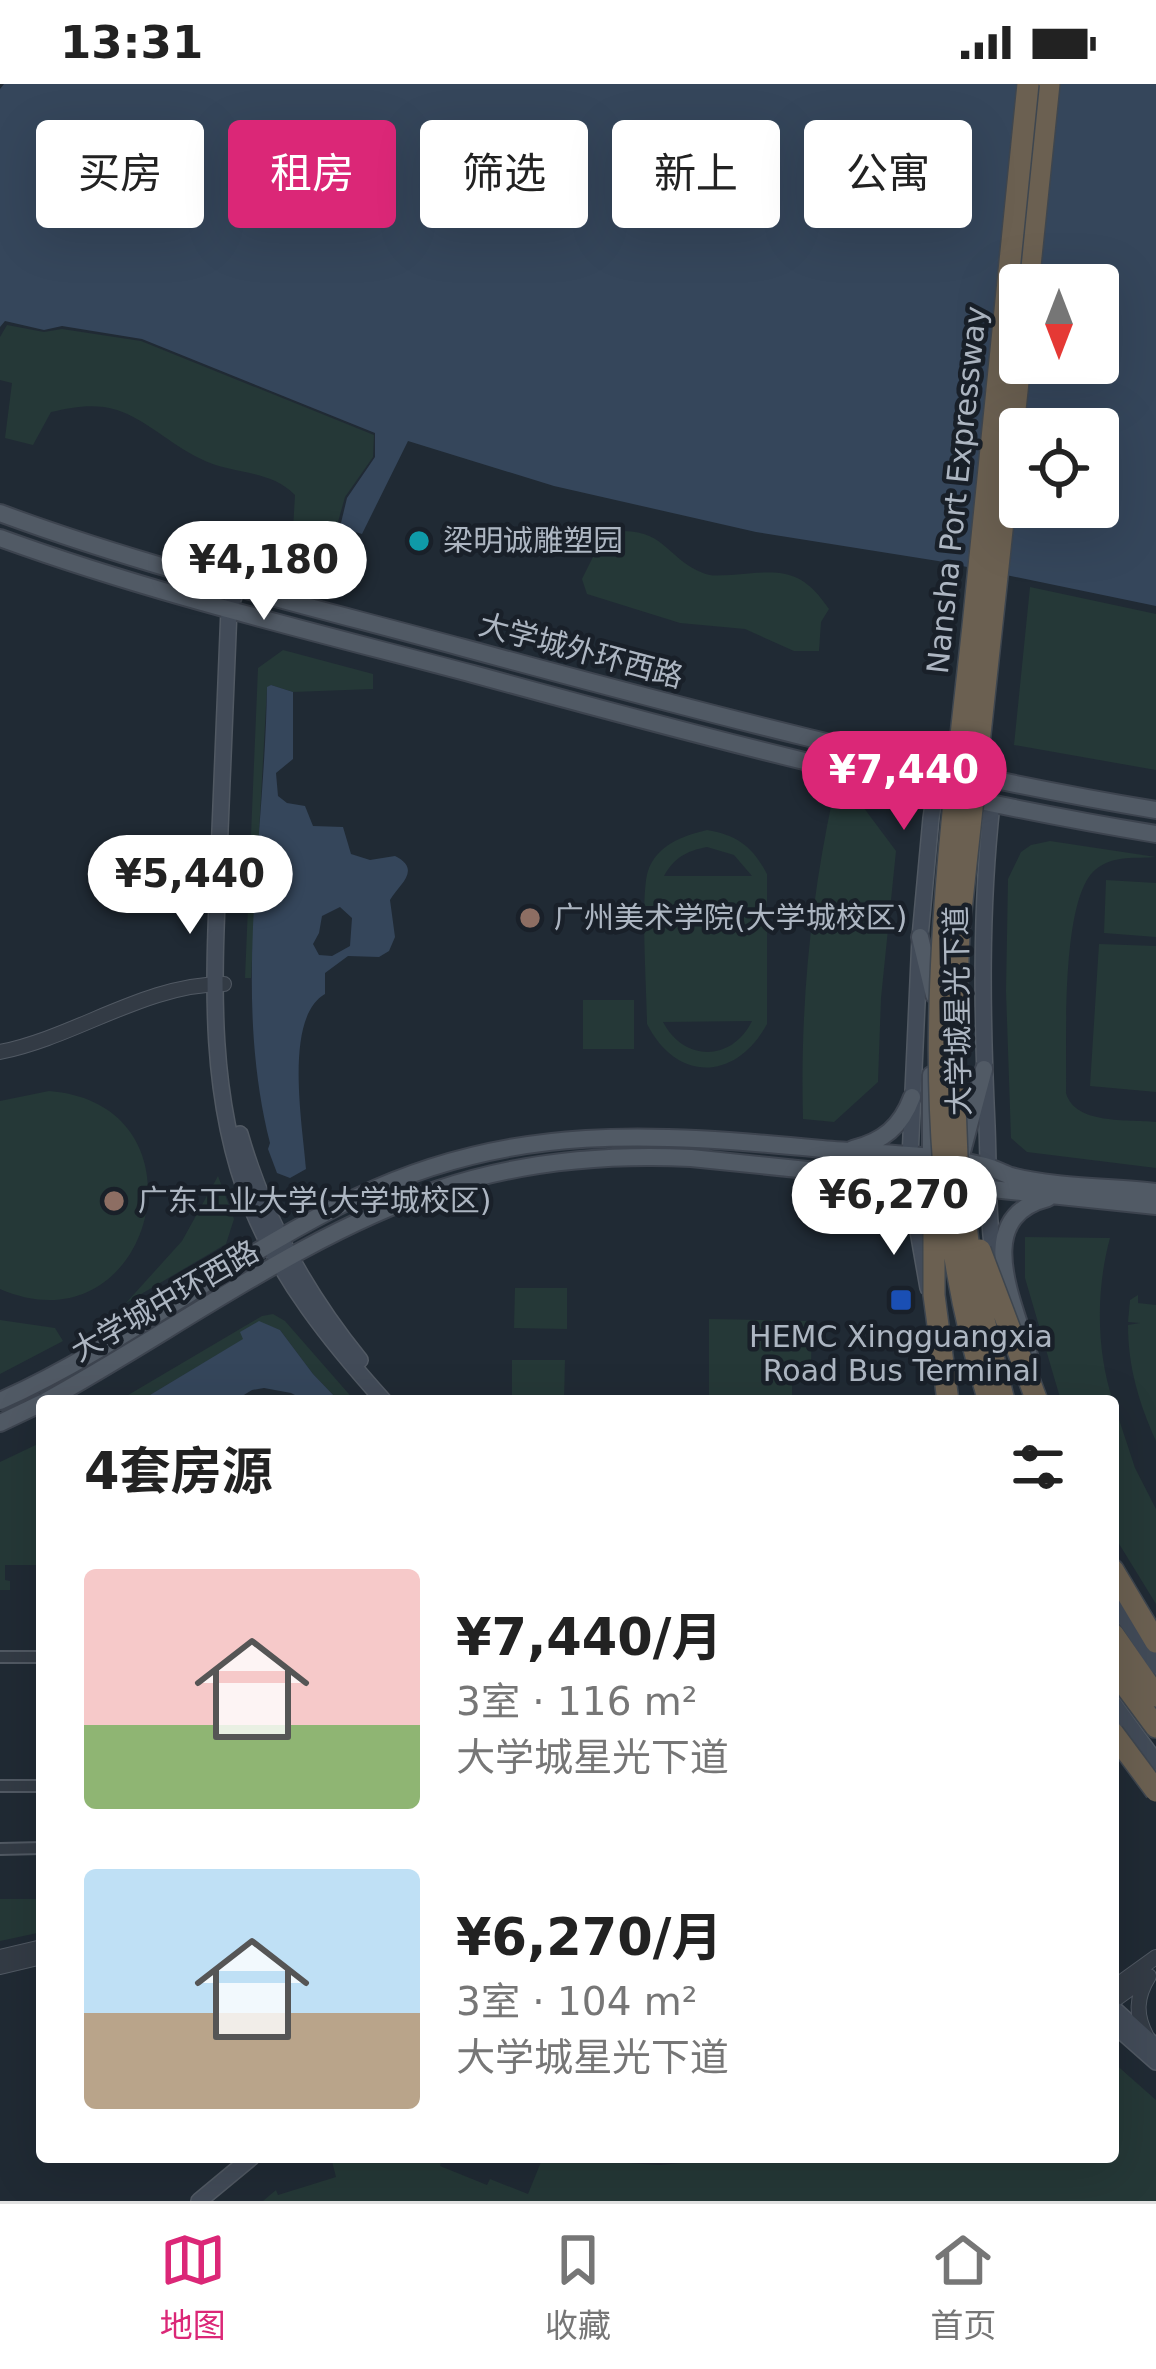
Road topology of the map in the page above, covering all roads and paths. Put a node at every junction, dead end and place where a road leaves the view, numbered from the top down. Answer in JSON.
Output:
{"nodes":[{"id":1,"x":1028,"y":84,"type":"edge"},
{"id":2,"x":1049,"y":84,"type":"edge"},
{"id":3,"x":1030,"y":264,"type":"edge"},
{"id":4,"x":1018,"y":384,"type":"edge"},
{"id":5,"x":0,"y":513,"type":"edge"},
{"id":6,"x":0,"y":538,"type":"edge"},
{"id":7,"x":217,"y":581,"type":"junction"},
{"id":8,"x":238,"y":587,"type":"junction"},
{"id":9,"x":226,"y":608,"type":"junction"},
{"id":10,"x":264,"y":618,"type":"junction"},
{"id":11,"x":233,"y":637,"type":"junction"},
{"id":12,"x":966,"y":775,"type":"junction"},
{"id":13,"x":935,"y":792,"type":"junction"},
{"id":14,"x":992,"y":804,"type":"junction"},
{"id":15,"x":1156,"y":810,"type":"edge"},
{"id":16,"x":1156,"y":834,"type":"edge"},
{"id":17,"x":928,"y":849,"type":"junction"},
{"id":18,"x":987,"y":854,"type":"junction"},
{"id":19,"x":920,"y":938,"type":"junction"},
{"id":20,"x":219,"y":984,"type":"junction"},
{"id":21,"x":0,"y":1052,"type":"edge"},
{"id":22,"x":984,"y":1069,"type":"junction"},
{"id":23,"x":912,"y":1097,"type":"junction"},
{"id":24,"x":940,"y":1135,"type":"junction"},
{"id":25,"x":844,"y":1151,"type":"junction"},
{"id":26,"x":910,"y":1157,"type":"junction"},
{"id":27,"x":930,"y":1158,"type":"junction"},
{"id":28,"x":959,"y":1162,"type":"junction"},
{"id":29,"x":988,"y":1166,"type":"junction"},
{"id":30,"x":909,"y":1180,"type":"junction"},
{"id":31,"x":932,"y":1183,"type":"junction"},
{"id":32,"x":987,"y":1188,"type":"junction"},
{"id":33,"x":1156,"y":1192,"type":"edge"},
{"id":34,"x":961,"y":1194,"type":"junction"},
{"id":35,"x":1059,"y":1196,"type":"junction"},
{"id":36,"x":1156,"y":1206,"type":"edge"},
{"id":37,"x":275,"y":1243,"type":"junction"},
{"id":38,"x":286,"y":1262,"type":"junction"},
{"id":39,"x":938,"y":1327,"type":"junction"},
{"id":40,"x":56,"y":1395,"type":"edge"},
{"id":41,"x":379,"y":1395,"type":"edge"},
{"id":42,"x":392,"y":1395,"type":"edge"},
{"id":43,"x":947,"y":1395,"type":"edge"},
{"id":44,"x":957,"y":1395,"type":"edge"},
{"id":45,"x":994,"y":1395,"type":"edge"},
{"id":46,"x":995,"y":1395,"type":"edge"},
{"id":47,"x":1025,"y":1395,"type":"edge"},
{"id":48,"x":1035,"y":1395,"type":"edge"},
{"id":49,"x":1037,"y":1395,"type":"edge"},
{"id":50,"x":0,"y":1401,"type":"edge"},
{"id":51,"x":36,"y":1406,"type":"edge"},
{"id":52,"x":0,"y":1423,"type":"edge"},
{"id":53,"x":1119,"y":1580,"type":"edge"},
{"id":54,"x":1119,"y":1609,"type":"edge"},
{"id":55,"x":1156,"y":1642,"type":"edge"},
{"id":56,"x":1119,"y":1643,"type":"edge"},
{"id":57,"x":0,"y":1657,"type":"edge"},
{"id":58,"x":36,"y":1657,"type":"edge"},
{"id":59,"x":1156,"y":1666,"type":"edge"},
{"id":60,"x":1119,"y":1677,"type":"edge"},
{"id":61,"x":1156,"y":1696,"type":"edge"},
{"id":62,"x":1156,"y":1727,"type":"edge"},
{"id":63,"x":1122,"y":1731,"type":"edge"},
{"id":64,"x":1156,"y":1762,"type":"edge"},
{"id":65,"x":0,"y":1786,"type":"edge"},
{"id":66,"x":36,"y":1786,"type":"edge"},
{"id":67,"x":1156,"y":1791,"type":"edge"},
{"id":68,"x":1156,"y":1807,"type":"edge"},
{"id":69,"x":0,"y":1849,"type":"edge"},
{"id":70,"x":36,"y":1849,"type":"edge"},
{"id":71,"x":36,"y":1948,"type":"edge"},
{"id":72,"x":0,"y":1957,"type":"edge"},
{"id":73,"x":1156,"y":1957,"type":"edge"},
{"id":74,"x":36,"y":1958,"type":"edge"},
{"id":75,"x":0,"y":1967,"type":"edge"},
{"id":76,"x":1152,"y":1973,"type":"edge"},
{"id":77,"x":1119,"y":1984,"type":"edge"},
{"id":78,"x":1119,"y":2000,"type":"edge"},
{"id":79,"x":1119,"y":2011,"type":"edge"},
{"id":80,"x":1119,"y":2029,"type":"edge"},
{"id":81,"x":1153,"y":2044,"type":"edge"},
{"id":82,"x":1156,"y":2062,"type":"edge"},
{"id":83,"x":245,"y":2163,"type":"edge"},
{"id":84,"x":260,"y":2163,"type":"edge"},
{"id":85,"x":199,"y":2201,"type":"edge"},
{"id":86,"x":214,"y":2201,"type":"edge"}],
"edges":[{"from":1,"to":24,"type":"highway","name":"Nansha Port Expressway","bridge":true},
{"from":2,"to":3,"type":"highway","name":"Nansha Port Expressway"},
{"from":4,"to":34,"type":"highway","name":"Nansha Port Expressway","bridge":true},
{"from":5,"to":7,"type":"main road","name":"大学城外环西路"},
{"from":6,"to":9,"type":"main road","name":"大学城外环西路"},
{"from":7,"to":8,"type":"main road","name":"大学城外环西路"},
{"from":7,"to":9,"type":"main road"},
{"from":8,"to":9,"type":"main road"},
{"from":8,"to":12,"type":"main road","name":"大学城外环西路"},
{"from":9,"to":10,"type":"main road","name":"大学城外环西路"},
{"from":9,"to":11,"type":"main road"},
{"from":9,"to":11,"type":"main road"},
{"from":10,"to":11,"type":"main road"},
{"from":10,"to":13,"type":"main road","name":"大学城外环西路"},
{"from":11,"to":20,"type":"main road"},
{"from":12,"to":13,"type":"main road"},
{"from":12,"to":14,"type":"main road"},
{"from":12,"to":15,"type":"main road","name":"大学城外环西路"},
{"from":13,"to":14,"type":"main road","name":"大学城外环西路"},
{"from":13,"to":17,"type":"main road","name":"大学城星光下道"},
{"from":14,"to":16,"type":"main road","name":"大学城外环西路"},
{"from":14,"to":18,"type":"main road","name":"大学城星光下道"},
{"from":17,"to":18,"type":"main road"},
{"from":17,"to":19,"type":"main road","name":"大学城星光下道"},
{"from":18,"to":22,"type":"main road","name":"大学城星光下道"},
{"from":19,"to":23,"type":"main road","name":"大学城星光下道"},
{"from":19,"to":27,"type":"main road"},
{"from":20,"to":21,"type":"street"},
{"from":20,"to":37,"type":"main road"},
{"from":22,"to":28,"type":"main road"},
{"from":22,"to":29,"type":"main road","name":"大学城星光下道"},
{"from":23,"to":25,"type":"main road"},
{"from":23,"to":26,"type":"main road","name":"大学城星光下道"},
{"from":24,"to":43,"type":"highway","bridge":true},
{"from":24,"to":45,"type":"highway","name":"Nansha Port Expressway","bridge":true},
{"from":25,"to":26,"type":"main road","name":"大学城中环西路"},
{"from":25,"to":37,"type":"main road","name":"大学城中环西路"},
{"from":26,"to":27,"type":"main road","name":"大学城中环西路"},
{"from":26,"to":30,"type":"main road","name":"大学城星光下道"},
{"from":27,"to":28,"type":"main road","name":"大学城中环西路"},
{"from":27,"to":31,"type":"main road"},
{"from":28,"to":29,"type":"main road","name":"大学城中环西路"},
{"from":28,"to":34,"type":"main road"},
{"from":29,"to":32,"type":"main road","name":"大学城星光下道"},
{"from":29,"to":33,"type":"main road","name":"大学城中环西路"},
{"from":30,"to":31,"type":"main road","name":"大学城中环西路"},
{"from":30,"to":38,"type":"main road","name":"大学城中环西路"},
{"from":30,"to":39,"type":"main road","name":"大学城星光下道"},
{"from":31,"to":34,"type":"main road","name":"大学城中环西路"},
{"from":31,"to":39,"type":"main road"},
{"from":32,"to":34,"type":"main road","name":"大学城中环西路"},
{"from":32,"to":35,"type":"main road","name":"大学城中环西路"},
{"from":32,"to":47,"type":"main road","name":"大学城星光下道"},
{"from":34,"to":46,"type":"highway","name":"Nansha Port Expressway","bridge":true},
{"from":34,"to":48,"type":"highway","bridge":true},
{"from":35,"to":36,"type":"main road","name":"大学城中环西路"},
{"from":35,"to":49,"type":"main road"},
{"from":37,"to":38,"type":"main road"},
{"from":37,"to":50,"type":"main road","name":"大学城中环西路"},
{"from":38,"to":40,"type":"main road","name":"大学城中环西路"},
{"from":38,"to":41,"type":"main road"},
{"from":38,"to":42,"type":"main road"},
{"from":39,"to":44,"type":"main road","name":"大学城星光下道"},
{"from":51,"to":52,"type":"main road","name":"大学城中环西路"},
{"from":53,"to":55,"type":"highway"},
{"from":54,"to":59,"type":"main road"},
{"from":56,"to":61,"type":"highway"},
{"from":57,"to":58,"type":"street"},
{"from":60,"to":62,"type":"highway"},
{"from":63,"to":64,"type":"main road"},
{"from":63,"to":67,"type":"highway","bridge":true},
{"from":63,"to":68,"type":"street"},
{"from":65,"to":66,"type":"street"},
{"from":69,"to":70,"type":"street"},
{"from":71,"to":72,"type":"street"},
{"from":73,"to":77,"type":"street"},
{"from":74,"to":75,"type":"street"},
{"from":76,"to":78,"type":"street"},
{"from":76,"to":81,"type":"street"},
{"from":79,"to":81,"type":"main road"},
{"from":80,"to":82,"type":"main road"},
{"from":83,"to":85,"type":"main road"},
{"from":84,"to":86,"type":"main road"}]}
